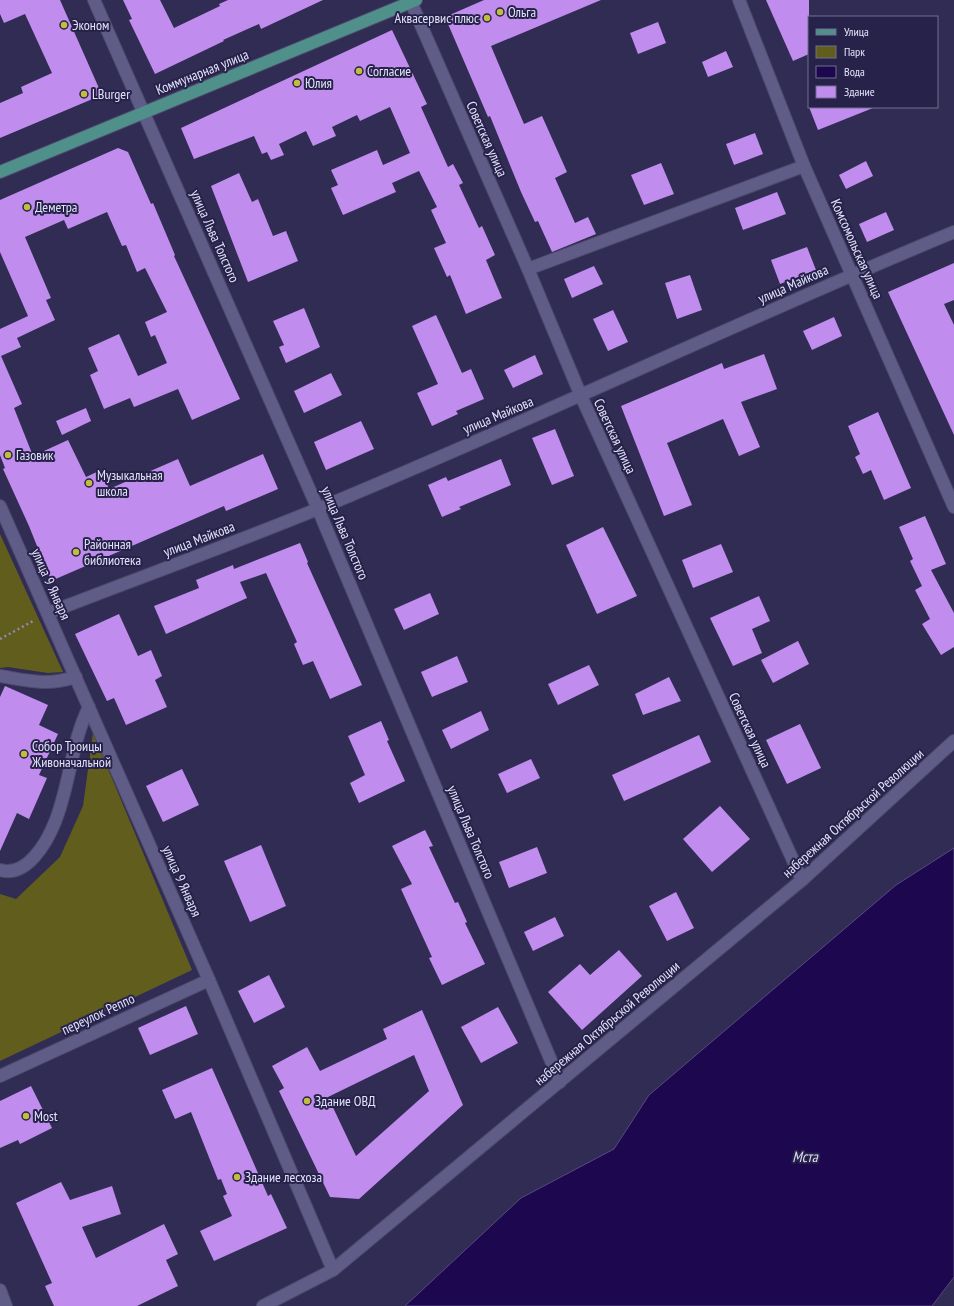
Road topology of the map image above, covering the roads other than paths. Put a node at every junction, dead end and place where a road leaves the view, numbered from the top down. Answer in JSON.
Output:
{"nodes":[{"id":1,"x":94,"y":0,"type":"edge"},
{"id":2,"x":739,"y":0,"type":"edge"},
{"id":3,"x":412,"y":1,"type":"edge"},
{"id":4,"x":144,"y":112,"type":"junction"},
{"id":5,"x":804,"y":166,"type":"junction"},
{"id":6,"x":0,"y":172,"type":"edge"},
{"id":7,"x":954,"y":232,"type":"edge"},
{"id":8,"x":528,"y":270,"type":"junction"},
{"id":9,"x":851,"y":274,"type":"junction"},
{"id":10,"x":580,"y":396,"type":"junction"},
{"id":11,"x":0,"y":506,"type":"edge"},
{"id":12,"x":954,"y":507,"type":"edge"},
{"id":13,"x":318,"y":509,"type":"junction"},
{"id":14,"x":48,"y":613,"type":"junction"},
{"id":15,"x":0,"y":676,"type":"edge"},
{"id":16,"x":76,"y":677,"type":"junction"},
{"id":17,"x":89,"y":707,"type":"junction"},
{"id":18,"x":954,"y":741,"type":"edge"},
{"id":19,"x":0,"y":870,"type":"edge"},
{"id":20,"x":802,"y":880,"type":"junction"},
{"id":21,"x":209,"y":980,"type":"junction"},
{"id":22,"x":0,"y":1076,"type":"edge"},
{"id":23,"x":560,"y":1082,"type":"junction"},
{"id":24,"x":333,"y":1270,"type":"junction"},
{"id":25,"x":0,"y":1290,"type":"edge"},
{"id":26,"x":6,"y":1306,"type":"edge"},
{"id":27,"x":263,"y":1306,"type":"edge"}],
"edges":[{"from":1,"to":4,"type":"street","name":"улица Льва Толстого"},
{"from":2,"to":5,"type":"street","name":"Комсомольская улица"},
{"from":3,"to":4,"type":"main road","name":"Коммунарная улица"},
{"from":3,"to":8,"type":"street","name":"Советская улица"},
{"from":4,"to":6,"type":"main road","name":"Коммунарная улица"},
{"from":4,"to":13,"type":"street","name":"улица Льва Толстого"},
{"from":5,"to":8,"type":"street"},
{"from":5,"to":9,"type":"street","name":"Комсомольская улица"},
{"from":7,"to":9,"type":"street","name":"улица Майкова"},
{"from":8,"to":10,"type":"street","name":"Советская улица"},
{"from":9,"to":10,"type":"street","name":"улица Майкова"},
{"from":9,"to":12,"type":"street","name":"Комсомольская улица"},
{"from":10,"to":13,"type":"street","name":"улица Майкова"},
{"from":10,"to":20,"type":"street","name":"Советская улица"},
{"from":11,"to":14,"type":"street","name":"улица 9 Января"},
{"from":13,"to":14,"type":"street","name":"улица Майкова"},
{"from":13,"to":23,"type":"street","name":"улица Льва Толстого"},
{"from":14,"to":16,"type":"street","name":"улица 9 Января"},
{"from":15,"to":16,"type":"street"},
{"from":16,"to":17,"type":"street","name":"улица 9 Января"},
{"from":17,"to":19,"type":"street"},
{"from":17,"to":21,"type":"street","name":"улица 9 Января"},
{"from":18,"to":20,"type":"street","name":"набережная Октябрьской Революции"},
{"from":20,"to":23,"type":"street","name":"набережная Октябрьской Революции"},
{"from":21,"to":22,"type":"street","name":"переулок Реппо"},
{"from":21,"to":24,"type":"street","name":"улица 9 Января"},
{"from":23,"to":24,"type":"street","name":"набережная Октябрьской Революции"},
{"from":24,"to":27,"type":"street","name":"набережная Октябрьской Революции"},
{"from":25,"to":26,"type":"street"}]}
